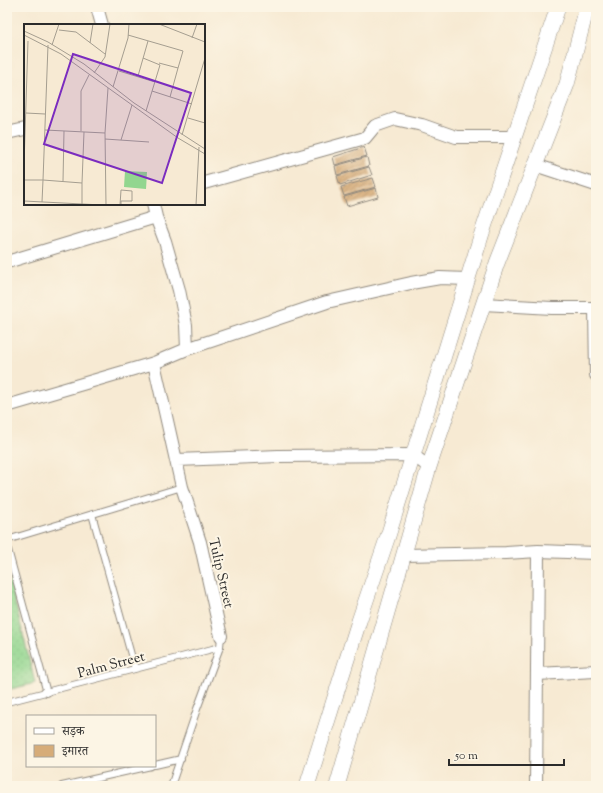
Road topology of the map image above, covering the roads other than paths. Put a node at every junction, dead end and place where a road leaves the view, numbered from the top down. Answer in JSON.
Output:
{"nodes":[{"id":1,"x":97,"y":7,"type":"edge"},
{"id":2,"x":558,"y":7,"type":"edge"},
{"id":3,"x":587,"y":7,"type":"edge"},
{"id":4,"x":102,"y":24,"type":"edge"},
{"id":5,"x":24,"y":129,"type":"edge"},
{"id":6,"x":7,"y":133,"type":"edge"},
{"id":7,"x":514,"y":137,"type":"junction"},
{"id":8,"x":535,"y":165,"type":"junction"},
{"id":9,"x":205,"y":183,"type":"edge"},
{"id":10,"x":596,"y":185,"type":"edge"},
{"id":11,"x":153,"y":205,"type":"edge"},
{"id":12,"x":156,"y":217,"type":"junction"},
{"id":13,"x":7,"y":262,"type":"edge"},
{"id":14,"x":467,"y":279,"type":"junction"},
{"id":15,"x":483,"y":304,"type":"junction"},
{"id":16,"x":595,"y":308,"type":"edge"},
{"id":17,"x":187,"y":349,"type":"junction"},
{"id":18,"x":154,"y":363,"type":"junction"},
{"id":19,"x":596,"y":376,"type":"edge"},
{"id":20,"x":7,"y":406,"type":"edge"},
{"id":21,"x":414,"y":455,"type":"junction"},
{"id":22,"x":177,"y":460,"type":"junction"},
{"id":23,"x":429,"y":467,"type":"junction"},
{"id":24,"x":182,"y":487,"type":"junction"},
{"id":25,"x":92,"y":514,"type":"junction"},
{"id":26,"x":7,"y":540,"type":"edge"},
{"id":27,"x":7,"y":546,"type":"edge"},
{"id":28,"x":538,"y":551,"type":"junction"},
{"id":29,"x":596,"y":553,"type":"edge"},
{"id":30,"x":404,"y":555,"type":"junction"},
{"id":31,"x":220,"y":641,"type":"junction"},
{"id":32,"x":135,"y":669,"type":"junction"},
{"id":33,"x":596,"y":671,"type":"edge"},
{"id":34,"x":537,"y":674,"type":"junction"},
{"id":35,"x":47,"y":693,"type":"junction"},
{"id":36,"x":7,"y":702,"type":"edge"},
{"id":37,"x":181,"y":759,"type":"junction"},
{"id":38,"x":156,"y":765,"type":"edge"},
{"id":39,"x":147,"y":767,"type":"edge"},
{"id":40,"x":62,"y":786,"type":"edge"},
{"id":41,"x":171,"y":786,"type":"edge"},
{"id":42,"x":307,"y":786,"type":"edge"},
{"id":43,"x":337,"y":786,"type":"edge"},
{"id":44,"x":536,"y":786,"type":"edge"}],
"edges":[{"from":1,"to":4,"type":"street"},
{"from":2,"to":7,"type":"street"},
{"from":3,"to":8,"type":"street"},
{"from":5,"to":6,"type":"street"},
{"from":7,"to":9,"type":"street"},
{"from":7,"to":14,"type":"street"},
{"from":8,"to":10,"type":"street"},
{"from":8,"to":15,"type":"street"},
{"from":11,"to":12,"type":"street"},
{"from":12,"to":13,"type":"street"},
{"from":12,"to":17,"type":"street"},
{"from":14,"to":17,"type":"street"},
{"from":14,"to":21,"type":"street"},
{"from":15,"to":16,"type":"street"},
{"from":15,"to":23,"type":"street"},
{"from":16,"to":19,"type":"street"},
{"from":17,"to":18,"type":"street"},
{"from":18,"to":20,"type":"street"},
{"from":18,"to":22,"type":"street","name":"Tulip Street"},
{"from":21,"to":22,"type":"street"},
{"from":21,"to":23,"type":"street"},
{"from":21,"to":42,"type":"street"},
{"from":22,"to":24,"type":"street","name":"Tulip Street"},
{"from":23,"to":30,"type":"street"},
{"from":24,"to":25,"type":"lane"},
{"from":24,"to":31,"type":"street","name":"Tulip Street"},
{"from":25,"to":26,"type":"lane"},
{"from":25,"to":32,"type":"lane"},
{"from":27,"to":35,"type":"lane"},
{"from":28,"to":29,"type":"street"},
{"from":28,"to":30,"type":"street"},
{"from":28,"to":34,"type":"street"},
{"from":30,"to":43,"type":"street"},
{"from":31,"to":32,"type":"lane","name":"Palm Street"},
{"from":31,"to":37,"type":"lane"},
{"from":32,"to":35,"type":"lane","name":"Palm Street"},
{"from":33,"to":34,"type":"street"},
{"from":34,"to":44,"type":"street"},
{"from":35,"to":36,"type":"lane","name":"Palm Street"},
{"from":37,"to":38,"type":"lane"},
{"from":37,"to":41,"type":"lane"},
{"from":39,"to":40,"type":"lane"}]}
